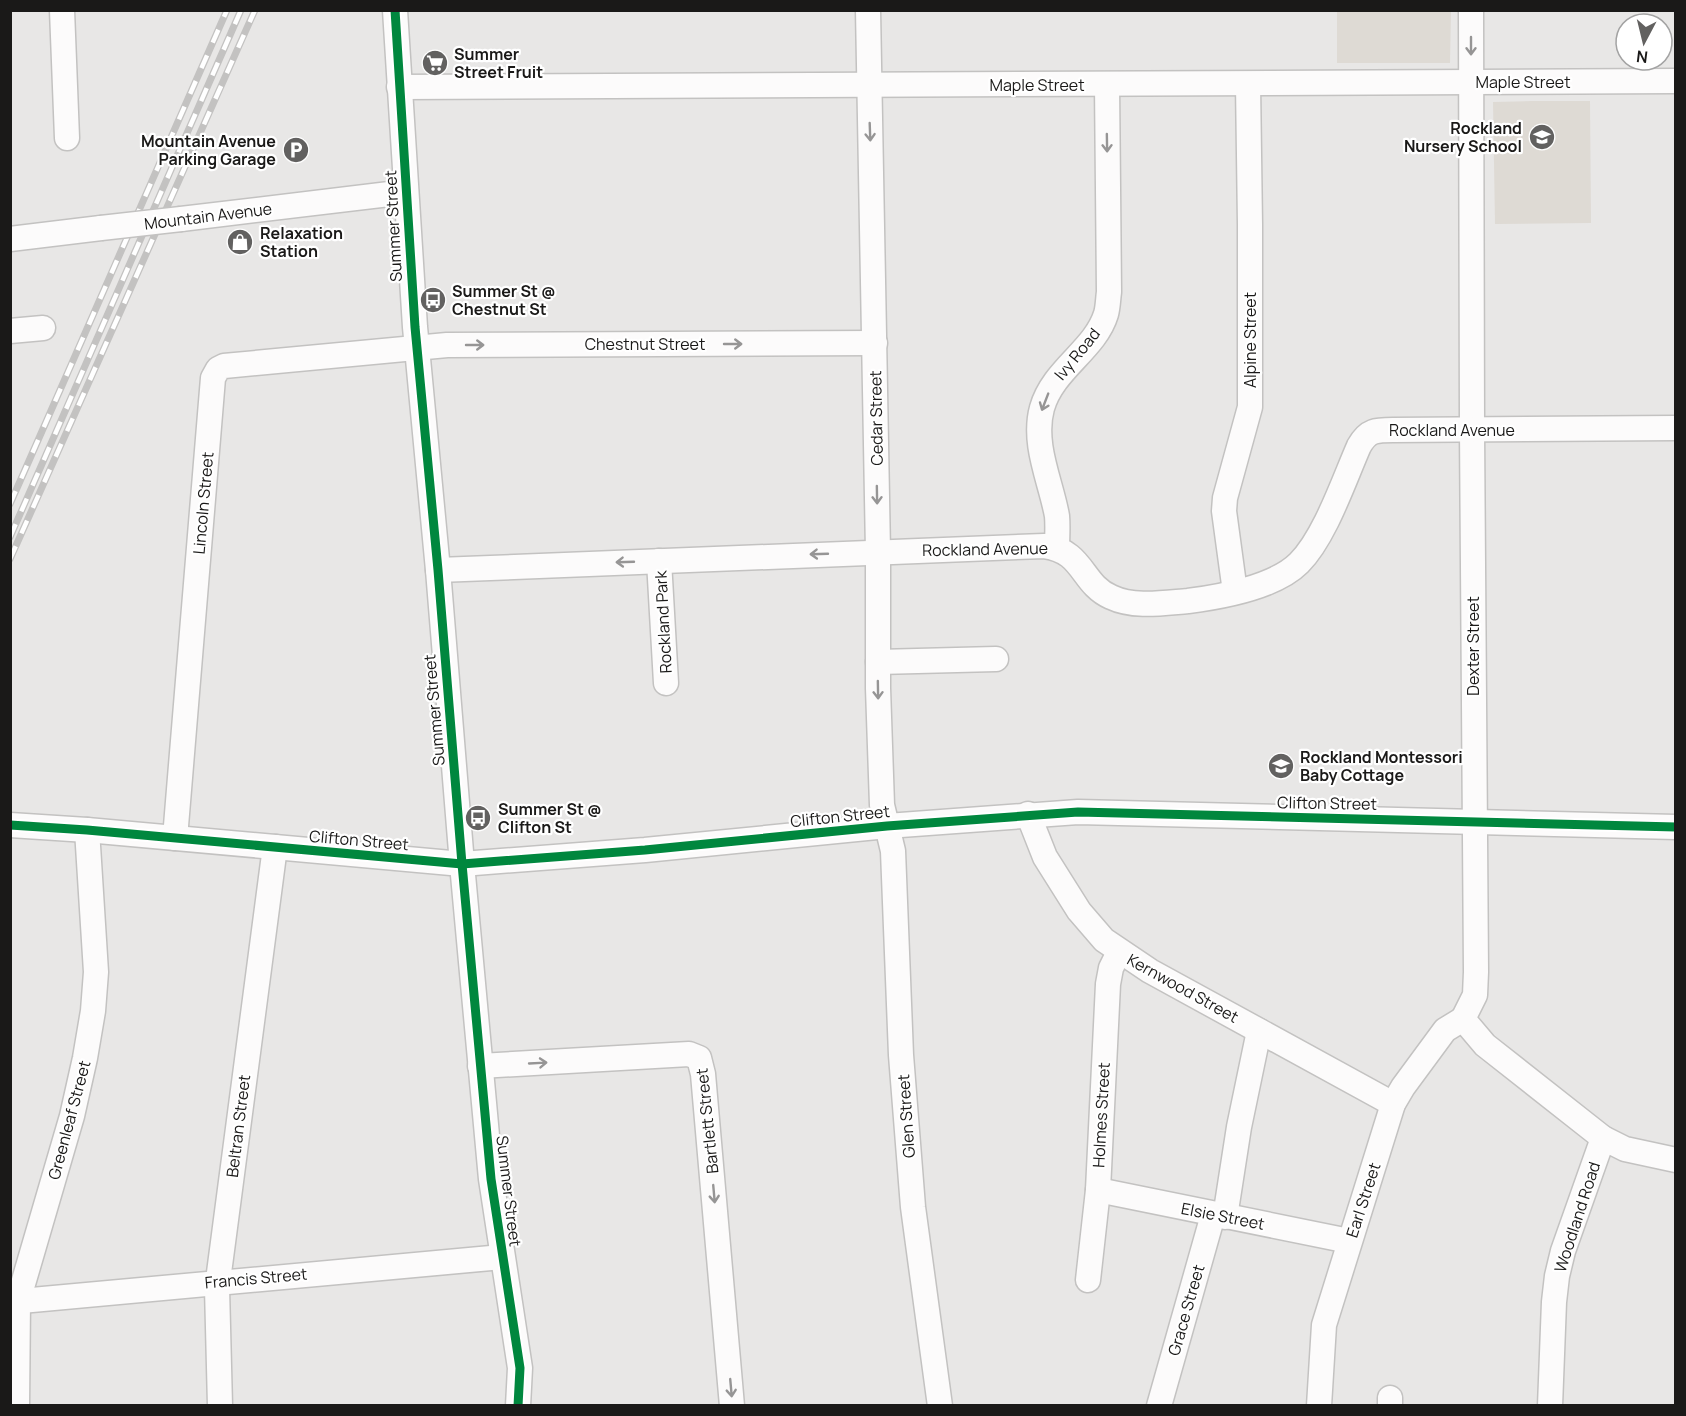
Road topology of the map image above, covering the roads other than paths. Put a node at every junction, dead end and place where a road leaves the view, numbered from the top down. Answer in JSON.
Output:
{"nodes":[{"id":1,"x":62,"y":10,"type":"edge"},
{"id":2,"x":395,"y":10,"type":"edge"},
{"id":3,"x":868,"y":10,"type":"edge"},
{"id":4,"x":1471,"y":10,"type":"edge"},
{"id":5,"x":1676,"y":81,"type":"edge"},
{"id":6,"x":1471,"y":82,"type":"junction"},
{"id":7,"x":1248,"y":84,"type":"junction"},
{"id":8,"x":1107,"y":85,"type":"junction"},
{"id":9,"x":869,"y":86,"type":"junction"},
{"id":10,"x":399,"y":87,"type":"junction"},
{"id":11,"x":67,"y":138,"type":"dead end"},
{"id":12,"x":406,"y":192,"type":"junction"},
{"id":13,"x":10,"y":239,"type":"edge"},
{"id":14,"x":43,"y":328,"type":"dead end"},
{"id":15,"x":10,"y":331,"type":"edge"},
{"id":16,"x":874,"y":343,"type":"junction"},
{"id":17,"x":416,"y":348,"type":"junction"},
{"id":18,"x":1676,"y":428,"type":"edge"},
{"id":19,"x":1472,"y":430,"type":"junction"},
{"id":20,"x":1057,"y":548,"type":"junction"},
{"id":21,"x":878,"y":552,"type":"junction"},
{"id":22,"x":659,"y":561,"type":"junction"},
{"id":23,"x":438,"y":570,"type":"junction"},
{"id":24,"x":1235,"y":592,"type":"junction"},
{"id":25,"x":996,"y":659,"type":"dead end"},
{"id":26,"x":878,"y":662,"type":"junction"},
{"id":27,"x":666,"y":683,"type":"dead end"},
{"id":28,"x":1028,"y":814,"type":"junction"},
{"id":29,"x":1475,"y":822,"type":"junction"},
{"id":30,"x":10,"y":825,"type":"edge"},
{"id":31,"x":887,"y":826,"type":"junction"},
{"id":32,"x":1676,"y":827,"type":"edge"},
{"id":33,"x":87,"y":830,"type":"junction"},
{"id":34,"x":175,"y":838,"type":"junction"},
{"id":35,"x":275,"y":847,"type":"junction"},
{"id":36,"x":462,"y":864,"type":"junction"},
{"id":37,"x":1119,"y":952,"type":"junction"},
{"id":38,"x":1463,"y":1019,"type":"junction"},
{"id":39,"x":1259,"y":1030,"type":"junction"},
{"id":40,"x":480,"y":1066,"type":"junction"},
{"id":41,"x":1393,"y":1104,"type":"junction"},
{"id":42,"x":1603,"y":1138,"type":"junction"},
{"id":43,"x":1676,"y":1160,"type":"edge"},
{"id":44,"x":1098,"y":1190,"type":"junction"},
{"id":45,"x":1219,"y":1216,"type":"junction"},
{"id":46,"x":1349,"y":1241,"type":"junction"},
{"id":47,"x":502,"y":1257,"type":"junction"},
{"id":48,"x":1088,"y":1280,"type":"dead end"},
{"id":49,"x":218,"y":1282,"type":"junction"},
{"id":50,"x":14,"y":1301,"type":"edge"},
{"id":51,"x":520,"y":1368,"type":"junction"},
{"id":52,"x":17,"y":1406,"type":"edge"},
{"id":53,"x":220,"y":1406,"type":"edge"},
{"id":54,"x":518,"y":1406,"type":"edge"},
{"id":55,"x":535,"y":1406,"type":"edge"},
{"id":56,"x":732,"y":1406,"type":"edge"},
{"id":57,"x":940,"y":1406,"type":"edge"},
{"id":58,"x":1159,"y":1406,"type":"edge"},
{"id":59,"x":1318,"y":1406,"type":"edge"},
{"id":60,"x":1550,"y":1406,"type":"edge"}],
"edges":[{"from":1,"to":11,"type":"street"},
{"from":2,"to":10,"type":"street","name":"Summer Street"},
{"from":3,"to":9,"type":"street","name":"Cedar Street"},
{"from":4,"to":6,"type":"street","name":"Dexter Street","one_way":true},
{"from":5,"to":6,"type":"street","name":"Maple Street"},
{"from":6,"to":7,"type":"street","name":"Maple Street"},
{"from":6,"to":19,"type":"street","name":"Dexter Street"},
{"from":7,"to":8,"type":"street","name":"Maple Street"},
{"from":7,"to":24,"type":"street","name":"Alpine Street"},
{"from":8,"to":9,"type":"street","name":"Maple Street"},
{"from":8,"to":20,"type":"street","name":"Ivy Road","one_way":true},
{"from":9,"to":10,"type":"street","name":"Maple Street"},
{"from":9,"to":16,"type":"street","name":"Cedar Street","one_way":true},
{"from":10,"to":12,"type":"street","name":"Summer Street"},
{"from":12,"to":13,"type":"street","name":"Mountain Avenue","bridge":true},
{"from":12,"to":17,"type":"street","name":"Summer Street"},
{"from":14,"to":15,"type":"street"},
{"from":17,"to":16,"type":"street","name":"Chestnut Street","one_way":true},
{"from":16,"to":21,"type":"street","name":"Cedar Street","one_way":true},
{"from":17,"to":23,"type":"street","name":"Summer Street"},
{"from":17,"to":34,"type":"street","name":"Lincoln Street"},
{"from":18,"to":19,"type":"street","name":"Rockland Avenue"},
{"from":19,"to":24,"type":"street","name":"Rockland Avenue"},
{"from":19,"to":29,"type":"street","name":"Dexter Street"},
{"from":20,"to":21,"type":"street","name":"Rockland Avenue"},
{"from":20,"to":24,"type":"street","name":"Rockland Avenue"},
{"from":21,"to":22,"type":"street","name":"Rockland Avenue","one_way":true},
{"from":21,"to":26,"type":"street","name":"Cedar Street"},
{"from":22,"to":23,"type":"street","name":"Rockland Avenue","one_way":true},
{"from":22,"to":27,"type":"street","name":"Rockland Park"},
{"from":23,"to":36,"type":"street","name":"Summer Street"},
{"from":25,"to":26,"type":"street"},
{"from":26,"to":31,"type":"street","name":"Cedar Street","one_way":true},
{"from":28,"to":29,"type":"street","name":"Clifton Street"},
{"from":28,"to":31,"type":"street","name":"Clifton Street"},
{"from":28,"to":37,"type":"street","name":"Kernwood Street"},
{"from":29,"to":32,"type":"street","name":"Clifton Street"},
{"from":29,"to":38,"type":"street","name":"Dexter Street"},
{"from":30,"to":33,"type":"street","name":"Clifton Street"},
{"from":31,"to":36,"type":"street","name":"Clifton Street"},
{"from":31,"to":57,"type":"street","name":"Glen Street"},
{"from":33,"to":34,"type":"street","name":"Clifton Street"},
{"from":33,"to":50,"type":"street","name":"Greenleaf Street"},
{"from":34,"to":35,"type":"street","name":"Clifton Street"},
{"from":35,"to":36,"type":"street","name":"Clifton Street"},
{"from":35,"to":49,"type":"street","name":"Beltran Street"},
{"from":36,"to":40,"type":"street","name":"Summer Street"},
{"from":37,"to":39,"type":"street","name":"Kernwood Street"},
{"from":37,"to":44,"type":"street","name":"Holmes Street"},
{"from":38,"to":41,"type":"street","name":"Earl Street"},
{"from":38,"to":42,"type":"street"},
{"from":39,"to":41,"type":"street","name":"Kernwood Street"},
{"from":39,"to":45,"type":"street","name":"Grace Street"},
{"from":40,"to":47,"type":"street","name":"Summer Street"},
{"from":40,"to":56,"type":"street","name":"Bartlett Street","one_way":true},
{"from":41,"to":46,"type":"street","name":"Earl Street"},
{"from":42,"to":43,"type":"street"},
{"from":42,"to":60,"type":"street","name":"Woodland Road"},
{"from":44,"to":45,"type":"street","name":"Elsie Street"},
{"from":44,"to":48,"type":"street","name":"Holmes Street"},
{"from":45,"to":46,"type":"street","name":"Elsie Street"},
{"from":45,"to":58,"type":"street","name":"Grace Street"},
{"from":46,"to":59,"type":"street","name":"Earl Street"},
{"from":47,"to":49,"type":"street","name":"Francis Street"},
{"from":47,"to":51,"type":"street","name":"Summer Street"},
{"from":49,"to":50,"type":"street","name":"Francis Street"},
{"from":49,"to":53,"type":"street","name":"Beltran Street"},
{"from":50,"to":52,"type":"street","name":"Greenleaf Street"},
{"from":51,"to":54,"type":"street","name":"Summer Street"},
{"from":51,"to":55,"type":"street","name":"Summer Street"}]}
